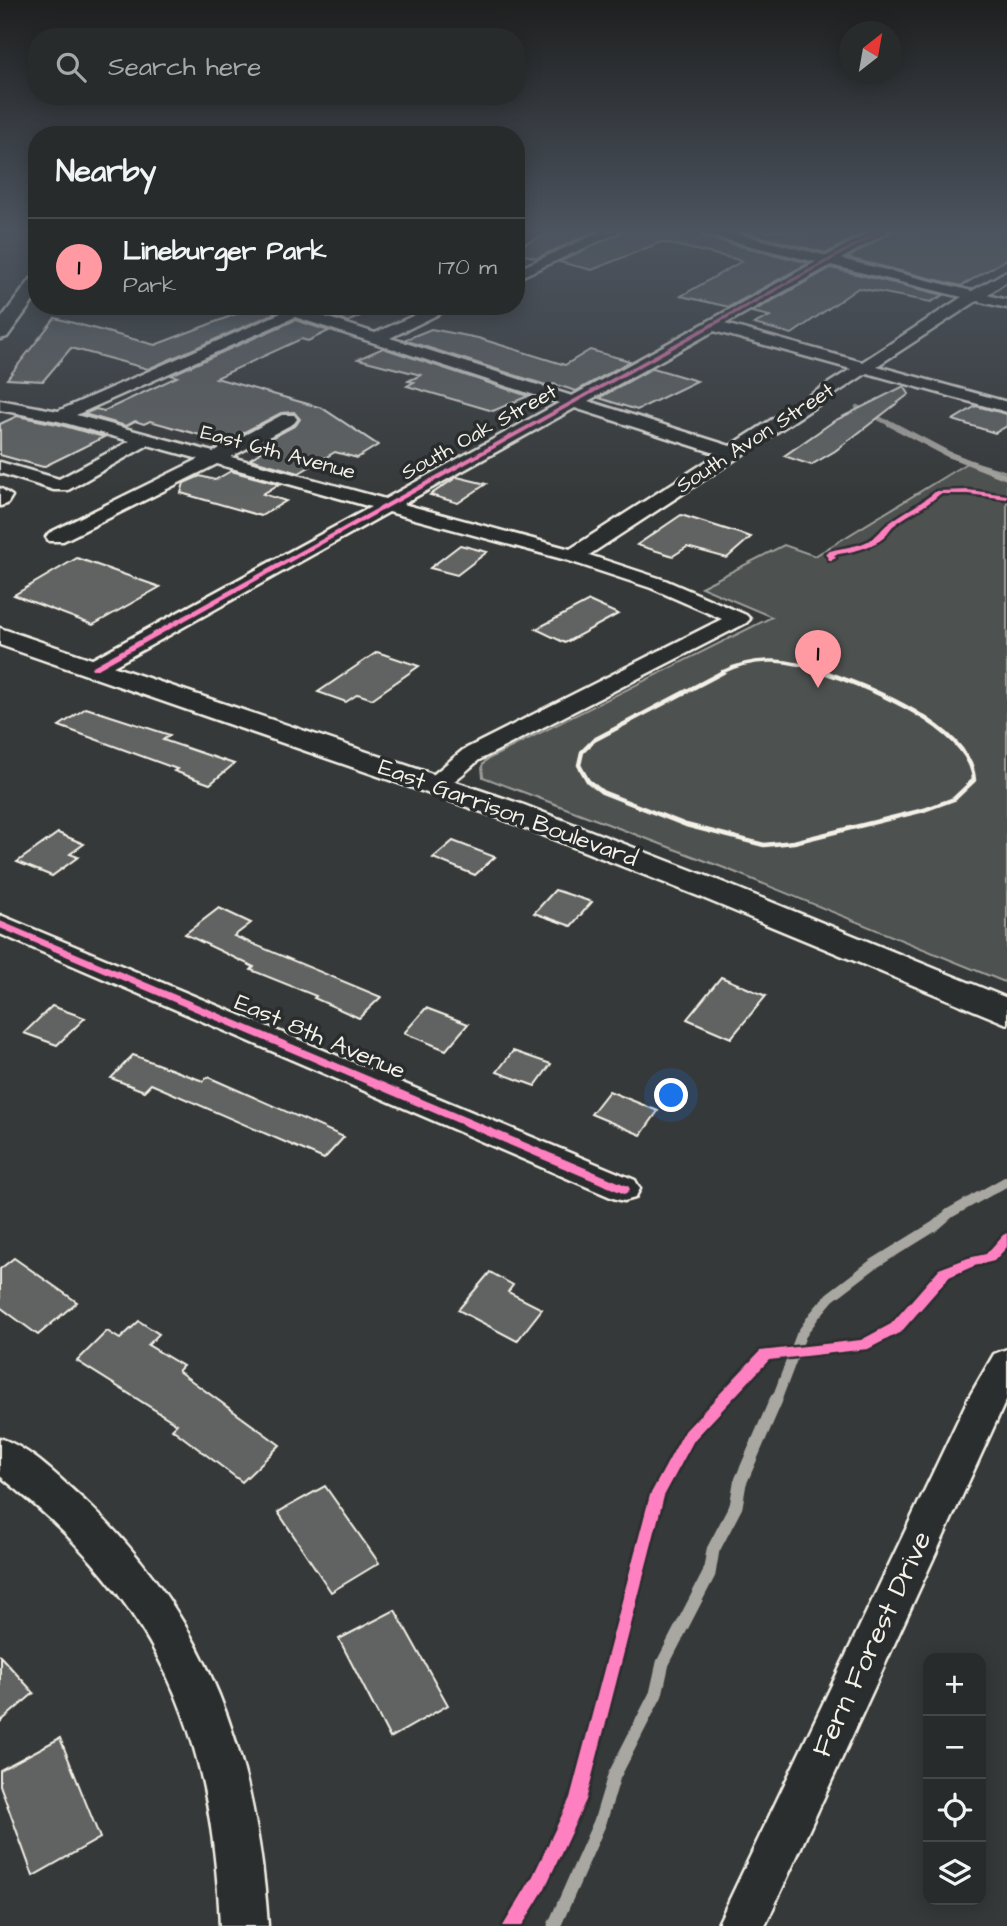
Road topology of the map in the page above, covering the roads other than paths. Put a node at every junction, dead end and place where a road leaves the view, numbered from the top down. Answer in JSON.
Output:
{"nodes":[{"id":1,"x":275,"y":321,"type":"edge"},
{"id":2,"x":323,"y":321,"type":"edge"},
{"id":3,"x":415,"y":321,"type":"edge"},
{"id":4,"x":719,"y":321,"type":"edge"},
{"id":5,"x":935,"y":321,"type":"edge"},
{"id":6,"x":711,"y":325,"type":"junction"},
{"id":7,"x":376,"y":338,"type":"junction"},
{"id":8,"x":864,"y":367,"type":"junction"},
{"id":9,"x":574,"y":401,"type":"junction"},
{"id":10,"x":0,"y":405,"type":"edge"},
{"id":11,"x":1007,"y":407,"type":"edge"},
{"id":12,"x":60,"y":416,"type":"junction"},
{"id":13,"x":288,"y":419,"type":"dead end"},
{"id":14,"x":145,"y":439,"type":"junction"},
{"id":15,"x":733,"y":453,"type":"junction"},
{"id":16,"x":216,"y":458,"type":"junction"},
{"id":17,"x":0,"y":467,"type":"edge"},
{"id":18,"x":0,"y":494,"type":"edge"},
{"id":19,"x":0,"y":500,"type":"edge"},
{"id":20,"x":386,"y":504,"type":"junction"},
{"id":21,"x":55,"y":537,"type":"dead end"},
{"id":22,"x":573,"y":556,"type":"junction"},
{"id":23,"x":0,"y":636,"type":"edge"},
{"id":24,"x":95,"y":667,"type":"junction"},
{"id":25,"x":434,"y":784,"type":"junction"},
{"id":26,"x":0,"y":924,"type":"edge"},
{"id":27,"x":1007,"y":1012,"type":"edge"},
{"id":28,"x":624,"y":1189,"type":"dead end"},
{"id":29,"x":1007,"y":1364,"type":"edge"},
{"id":30,"x":0,"y":1454,"type":"edge"},
{"id":31,"x":244,"y":1926,"type":"edge"},
{"id":32,"x":741,"y":1926,"type":"edge"}],
"edges":[{"from":1,"to":12,"type":"street"},
{"from":2,"to":7,"type":"street"},
{"from":3,"to":7,"type":"street"},
{"from":4,"to":6,"type":"street","name":"South Oak Street"},
{"from":5,"to":8,"type":"street","name":"South Avon Street"},
{"from":6,"to":8,"type":"street"},
{"from":6,"to":9,"type":"street","name":"South Oak Street"},
{"from":7,"to":9,"type":"street"},
{"from":8,"to":11,"type":"street"},
{"from":8,"to":15,"type":"street","name":"South Avon Street"},
{"from":9,"to":15,"type":"street"},
{"from":9,"to":20,"type":"street","name":"South Oak Street"},
{"from":10,"to":12,"type":"street","name":"East 6th Avenue"},
{"from":12,"to":14,"type":"street","name":"East 6th Avenue"},
{"from":13,"to":16,"type":"street"},
{"from":14,"to":16,"type":"street","name":"East 6th Avenue"},
{"from":14,"to":17,"type":"street"},
{"from":15,"to":22,"type":"street","name":"South Avon Street"},
{"from":16,"to":20,"type":"street","name":"East 6th Avenue"},
{"from":16,"to":21,"type":"street"},
{"from":18,"to":19,"type":"street"},
{"from":20,"to":22,"type":"street","name":"East 6th Avenue"},
{"from":20,"to":24,"type":"street","name":"South Oak Street"},
{"from":22,"to":25,"type":"street","name":"East 6th Avenue"},
{"from":23,"to":24,"type":"main road","name":"East Garrison Boulevard"},
{"from":24,"to":25,"type":"main road","name":"East Garrison Boulevard"},
{"from":25,"to":27,"type":"main road","name":"East Garrison Boulevard"},
{"from":26,"to":28,"type":"street","name":"East 8th Avenue"},
{"from":29,"to":32,"type":"street","name":"Fern Forest Drive"},
{"from":30,"to":31,"type":"street"}]}
